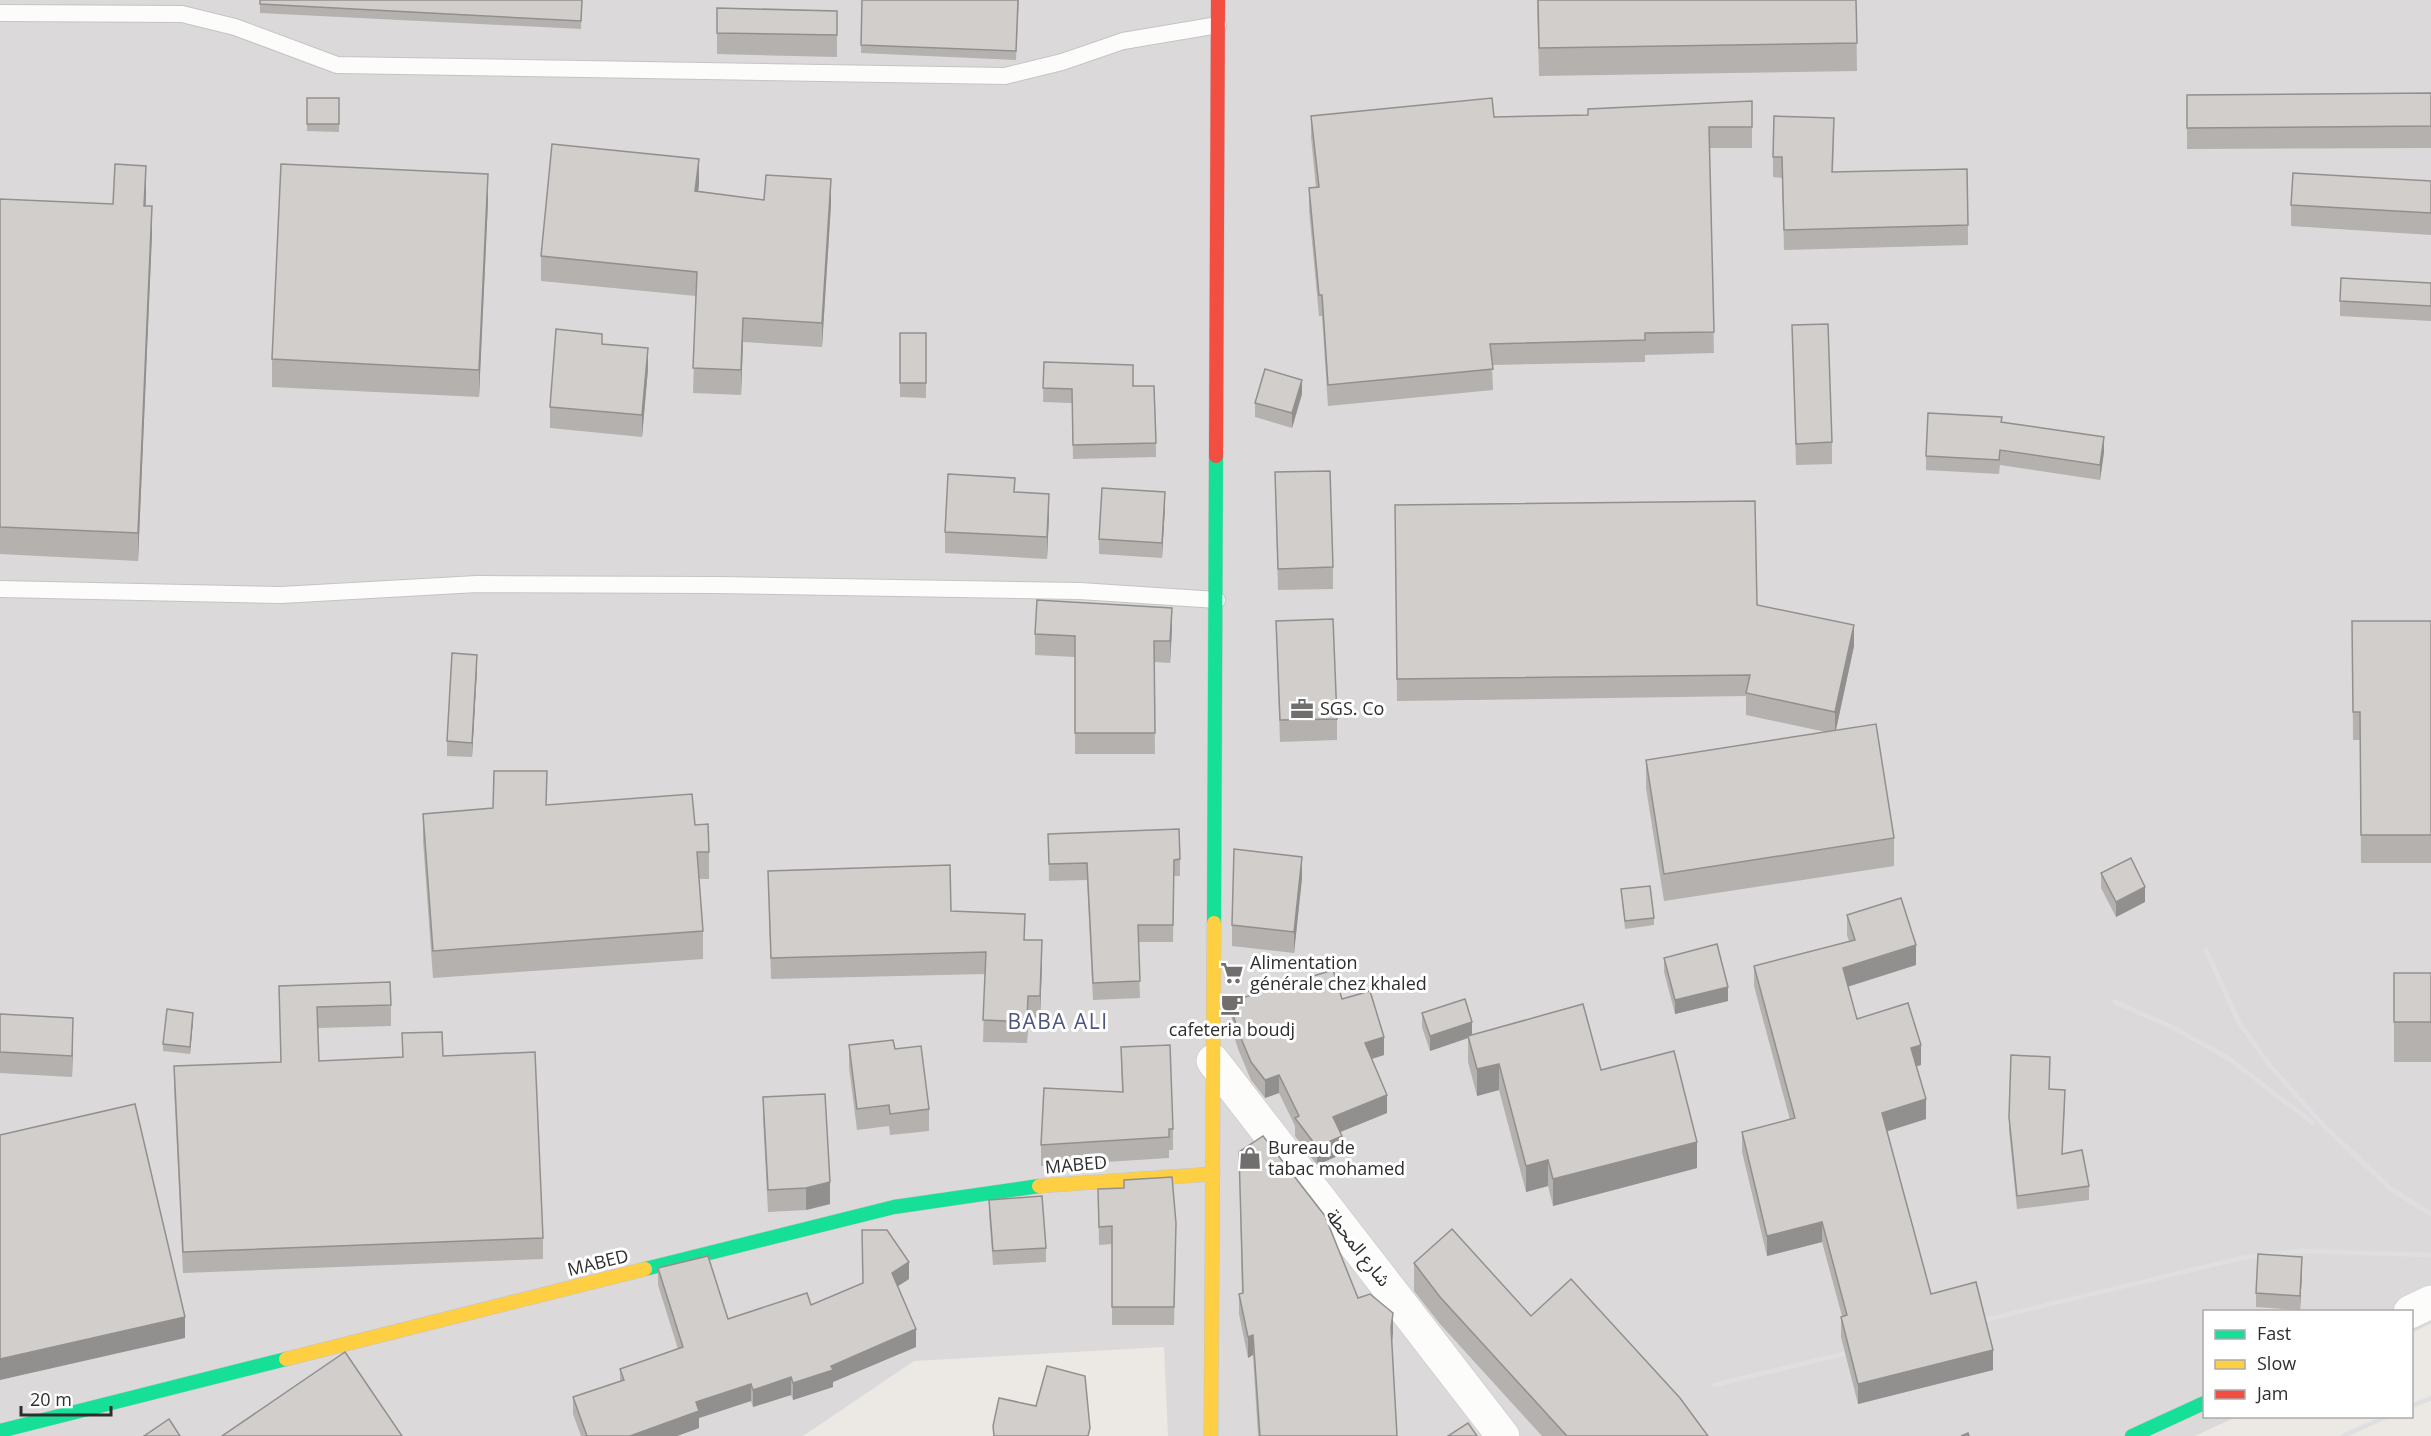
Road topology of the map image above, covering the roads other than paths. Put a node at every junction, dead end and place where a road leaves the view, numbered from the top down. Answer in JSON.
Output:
{"nodes":[{"id":1,"x":1218,"y":0,"type":"edge"},
{"id":2,"x":0,"y":13,"type":"edge"},
{"id":3,"x":1218,"y":25,"type":"junction"},
{"id":4,"x":0,"y":589,"type":"edge"},
{"id":5,"x":1216,"y":600,"type":"junction"},
{"id":6,"x":1213,"y":1060,"type":"junction"},
{"id":7,"x":1213,"y":1174,"type":"junction"},
{"id":8,"x":2431,"y":1302,"type":"edge"},
{"id":9,"x":2412,"y":1310,"type":"edge"},
{"id":10,"x":2203,"y":1404,"type":"edge"},
{"id":11,"x":0,"y":1431,"type":"edge"},
{"id":12,"x":1211,"y":1436,"type":"edge"},
{"id":13,"x":1503,"y":1436,"type":"edge"},
{"id":14,"x":2132,"y":1436,"type":"edge"}],
"edges":[{"from":1,"to":3,"type":"main road"},
{"from":2,"to":3,"type":"lane"},
{"from":3,"to":5,"type":"main road"},
{"from":4,"to":5,"type":"lane"},
{"from":5,"to":6,"type":"main road"},
{"from":6,"to":7,"type":"main road"},
{"from":6,"to":13,"type":"street","name":"شارع المحطة"},
{"from":7,"to":11,"type":"main road","name":"MABED"},
{"from":7,"to":12,"type":"main road"},
{"from":8,"to":9,"type":"street"},
{"from":10,"to":14,"type":"main road"}]}
